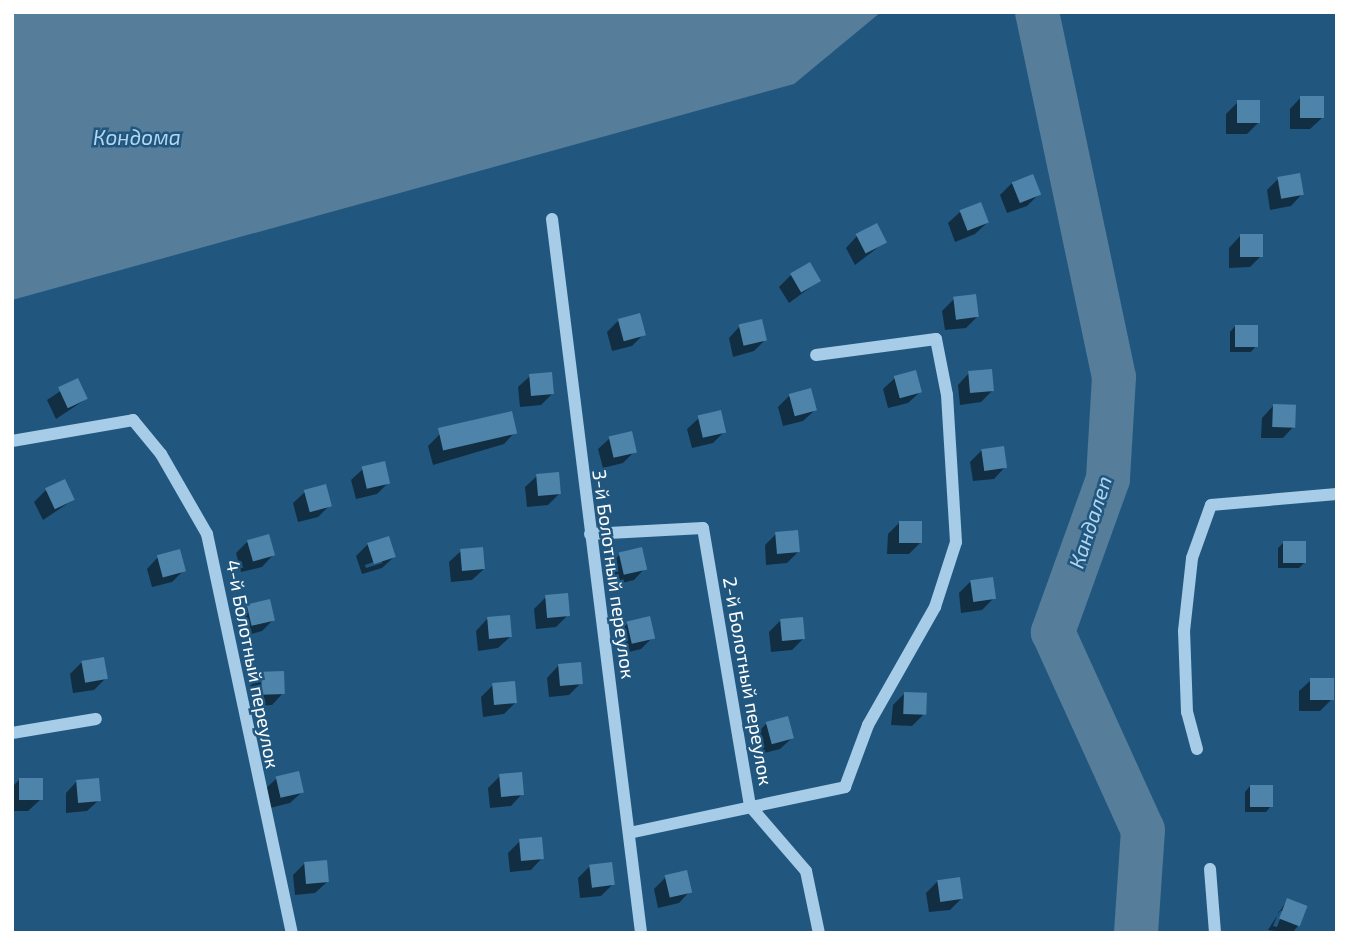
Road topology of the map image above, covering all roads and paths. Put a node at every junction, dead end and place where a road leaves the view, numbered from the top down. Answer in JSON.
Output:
{"nodes":[{"id":1,"x":552,"y":219,"type":"dead end"},
{"id":2,"x":816,"y":355,"type":"dead end"},
{"id":3,"x":12,"y":441,"type":"edge"},
{"id":4,"x":1337,"y":494,"type":"edge"},
{"id":5,"x":590,"y":534,"type":"junction"},
{"id":6,"x":96,"y":719,"type":"dead end"},
{"id":7,"x":12,"y":733,"type":"edge"},
{"id":8,"x":1197,"y":749,"type":"dead end"},
{"id":9,"x":750,"y":806,"type":"junction"},
{"id":10,"x":629,"y":833,"type":"junction"},
{"id":11,"x":1210,"y":869,"type":"dead end"},
{"id":12,"x":292,"y":933,"type":"edge"},
{"id":13,"x":641,"y":933,"type":"edge"},
{"id":14,"x":819,"y":933,"type":"edge"},
{"id":15,"x":1215,"y":933,"type":"edge"}],
"edges":[{"from":1,"to":5,"type":"street","name":"3-й Болотный переулок"},
{"from":2,"to":9,"type":"street"},
{"from":3,"to":12,"type":"street","name":"4-й Болотный переулок"},
{"from":4,"to":8,"type":"street"},
{"from":5,"to":9,"type":"street","name":"2-й Болотный переулок"},
{"from":5,"to":10,"type":"street","name":"3-й Болотный переулок"},
{"from":6,"to":7,"type":"street"},
{"from":9,"to":10,"type":"street"},
{"from":9,"to":14,"type":"street","name":"2-й Болотный переулок"},
{"from":10,"to":13,"type":"street","name":"3-й Болотный переулок"},
{"from":11,"to":15,"type":"street"}]}
